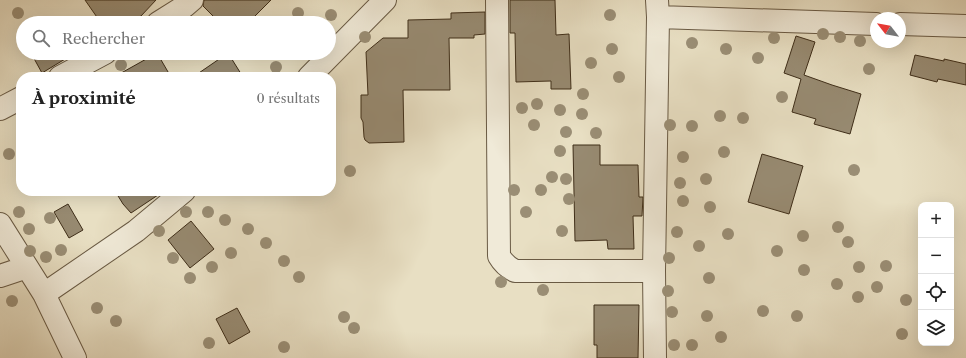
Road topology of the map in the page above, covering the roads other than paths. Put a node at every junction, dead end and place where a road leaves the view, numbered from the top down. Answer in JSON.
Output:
{"nodes":[{"id":1,"x":192,"y":0,"type":"edge"},
{"id":2,"x":385,"y":0,"type":"edge"},
{"id":3,"x":497,"y":0,"type":"edge"},
{"id":4,"x":658,"y":9,"type":"edge"},
{"id":5,"x":169,"y":16,"type":"edge"},
{"id":6,"x":870,"y":24,"type":"edge"},
{"id":7,"x":906,"y":24,"type":"edge"},
{"id":8,"x":966,"y":26,"type":"edge"},
{"id":9,"x":336,"y":50,"type":"edge"},
{"id":10,"x":92,"y":60,"type":"edge"},
{"id":11,"x":326,"y":60,"type":"edge"},
{"id":12,"x":69,"y":72,"type":"edge"},
{"id":13,"x":314,"y":72,"type":"edge"},
{"id":14,"x":16,"y":101,"type":"edge"},
{"id":15,"x":0,"y":109,"type":"edge"},
{"id":16,"x":178,"y":196,"type":"edge"},
{"id":17,"x":0,"y":224,"type":"edge"},
{"id":18,"x":27,"y":267,"type":"junction"},
{"id":19,"x":654,"y":271,"type":"junction"},
{"id":20,"x":0,"y":276,"type":"edge"},
{"id":21,"x":44,"y":294,"type":"junction"},
{"id":22,"x":75,"y":358,"type":"edge"},
{"id":23,"x":655,"y":358,"type":"edge"}],
"edges":[{"from":1,"to":5,"type":"street"},
{"from":2,"to":9,"type":"street"},
{"from":3,"to":19,"type":"street"},
{"from":4,"to":6,"type":"street"},
{"from":4,"to":19,"type":"street"},
{"from":7,"to":8,"type":"street"},
{"from":10,"to":12,"type":"street"},
{"from":11,"to":13,"type":"street"},
{"from":14,"to":15,"type":"street"},
{"from":16,"to":21,"type":"street"},
{"from":17,"to":18,"type":"street"},
{"from":18,"to":20,"type":"street"},
{"from":18,"to":21,"type":"street"},
{"from":19,"to":23,"type":"street"},
{"from":21,"to":22,"type":"street"}]}
